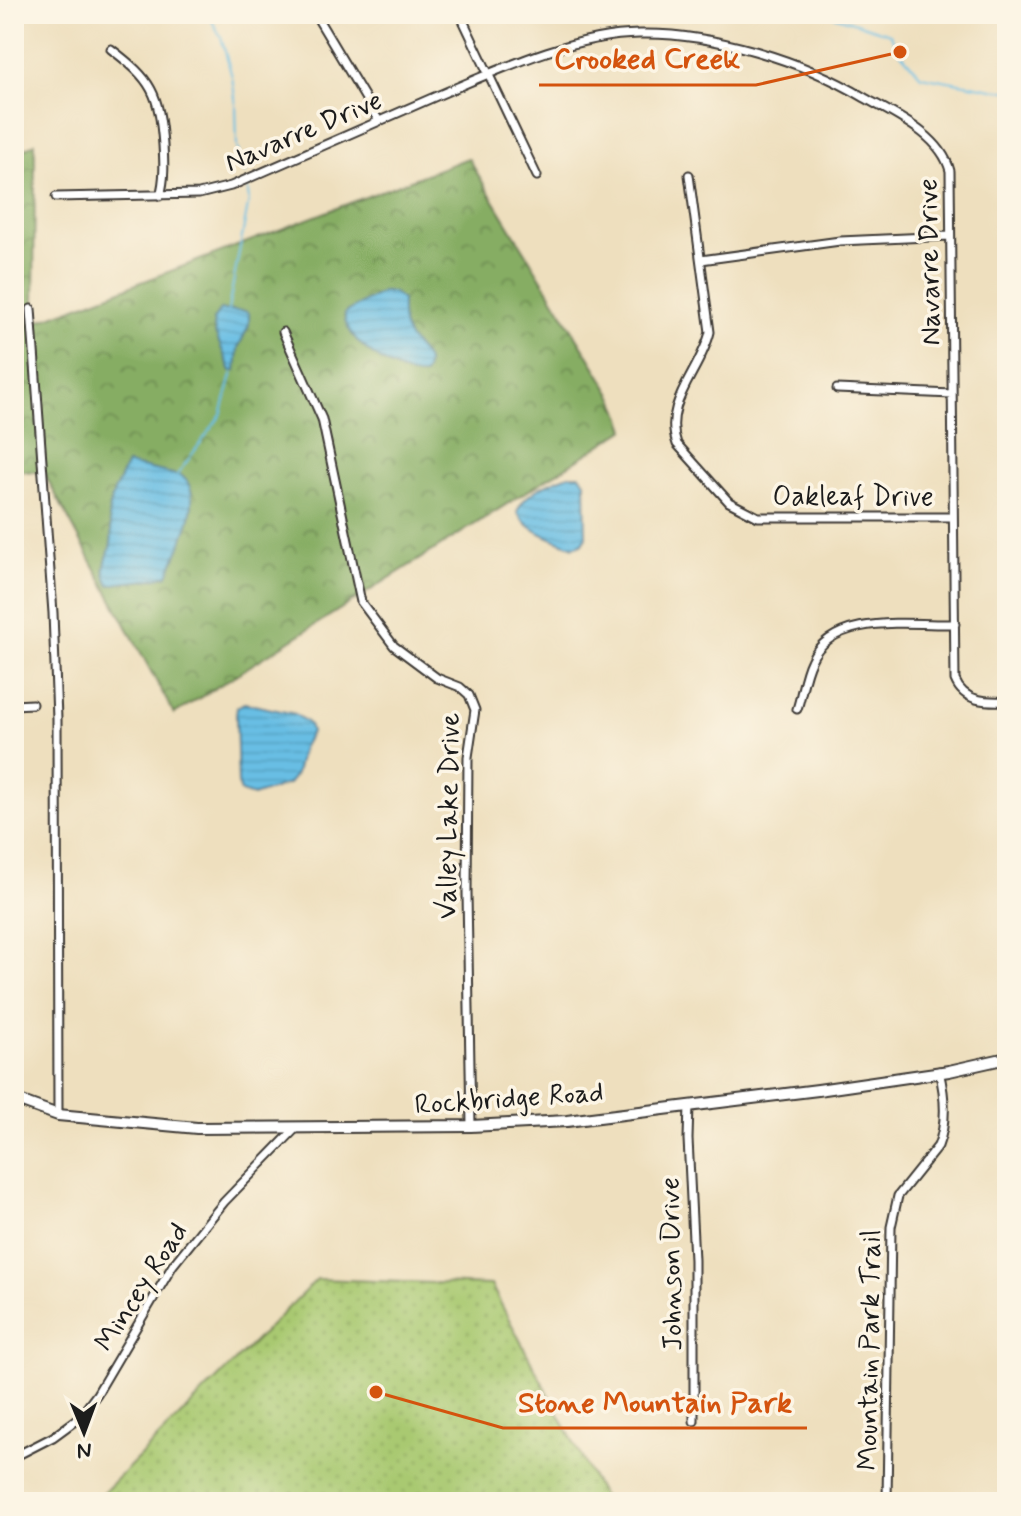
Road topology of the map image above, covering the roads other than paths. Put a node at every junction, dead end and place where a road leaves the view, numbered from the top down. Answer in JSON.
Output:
{"nodes":[{"id":1,"x":315,"y":14,"type":"edge"},
{"id":2,"x":460,"y":14,"type":"edge"},
{"id":3,"x":111,"y":49,"type":"dead end"},
{"id":4,"x":488,"y":74,"type":"junction"},
{"id":5,"x":379,"y":121,"type":"junction"},
{"id":6,"x":689,"y":175,"type":"dead end"},
{"id":7,"x":537,"y":176,"type":"dead end"},
{"id":8,"x":160,"y":196,"type":"junction"},
{"id":9,"x":56,"y":197,"type":"dead end"},
{"id":10,"x":950,"y":236,"type":"junction"},
{"id":11,"x":701,"y":260,"type":"junction"},
{"id":12,"x":31,"y":309,"type":"dead end"},
{"id":13,"x":283,"y":332,"type":"dead end"},
{"id":14,"x":837,"y":389,"type":"dead end"},
{"id":15,"x":952,"y":394,"type":"junction"},
{"id":16,"x":953,"y":517,"type":"junction"},
{"id":17,"x":955,"y":624,"type":"junction"},
{"id":18,"x":1007,"y":701,"type":"edge"},
{"id":19,"x":32,"y":704,"type":"dead end"},
{"id":20,"x":14,"y":705,"type":"edge"},
{"id":21,"x":797,"y":709,"type":"dead end"},
{"id":22,"x":1007,"y":1058,"type":"edge"},
{"id":23,"x":939,"y":1071,"type":"junction"},
{"id":24,"x":14,"y":1099,"type":"edge"},
{"id":25,"x":689,"y":1105,"type":"junction"},
{"id":26,"x":58,"y":1115,"type":"junction"},
{"id":27,"x":471,"y":1126,"type":"junction"},
{"id":28,"x":296,"y":1128,"type":"junction"},
{"id":29,"x":694,"y":1421,"type":"dead end"},
{"id":30,"x":14,"y":1457,"type":"edge"},
{"id":31,"x":887,"y":1502,"type":"edge"}],
"edges":[{"from":1,"to":5,"type":"street"},
{"from":2,"to":4,"type":"street"},
{"from":3,"to":8,"type":"street"},
{"from":4,"to":5,"type":"street","name":"Navarre Drive"},
{"from":4,"to":7,"type":"street"},
{"from":4,"to":10,"type":"street","name":"Navarre Drive"},
{"from":5,"to":8,"type":"street","name":"Navarre Drive"},
{"from":6,"to":11,"type":"street","name":"Oakleaf Drive"},
{"from":8,"to":9,"type":"street","name":"Navarre Drive"},
{"from":10,"to":11,"type":"street"},
{"from":10,"to":15,"type":"street","name":"Navarre Drive"},
{"from":11,"to":16,"type":"street","name":"Oakleaf Drive"},
{"from":12,"to":26,"type":"street"},
{"from":13,"to":27,"type":"street","name":"Valley Lake Drive"},
{"from":14,"to":15,"type":"street"},
{"from":15,"to":16,"type":"street","name":"Navarre Drive"},
{"from":16,"to":17,"type":"street","name":"Navarre Drive"},
{"from":17,"to":18,"type":"street","name":"Navarre Drive"},
{"from":17,"to":21,"type":"street"},
{"from":19,"to":20,"type":"street"},
{"from":22,"to":23,"type":"main road","name":"Rockbridge Road"},
{"from":23,"to":25,"type":"main road","name":"Rockbridge Road"},
{"from":23,"to":31,"type":"street","name":"Mountain Park Trail"},
{"from":24,"to":26,"type":"main road","name":"Rockbridge Road"},
{"from":25,"to":27,"type":"main road","name":"Rockbridge Road"},
{"from":25,"to":29,"type":"street","name":"Johnson Drive"},
{"from":26,"to":28,"type":"main road","name":"Rockbridge Road"},
{"from":27,"to":28,"type":"main road","name":"Rockbridge Road"},
{"from":28,"to":30,"type":"street","name":"Mincey Road"}]}
